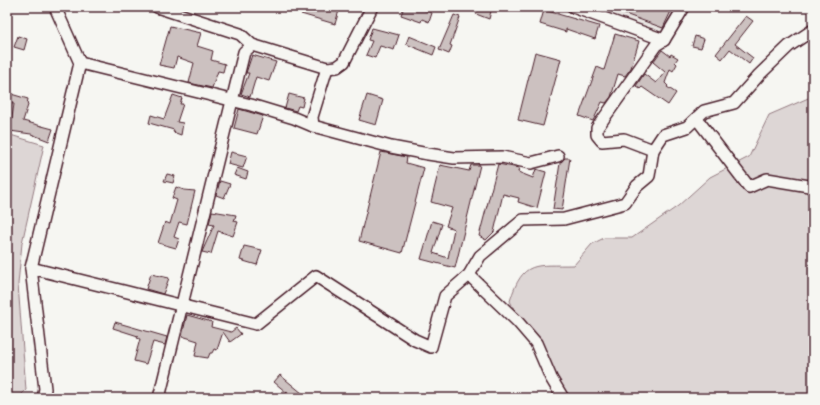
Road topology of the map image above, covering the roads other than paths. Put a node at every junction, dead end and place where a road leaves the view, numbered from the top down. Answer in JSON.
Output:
{"nodes":[{"id":1,"x":55,"y":7,"type":"edge"},
{"id":2,"x":157,"y":7,"type":"edge"},
{"id":3,"x":372,"y":7,"type":"edge"},
{"id":4,"x":573,"y":7,"type":"edge"},
{"id":5,"x":684,"y":7,"type":"edge"},
{"id":6,"x":813,"y":30,"type":"edge"},
{"id":7,"x":664,"y":40,"type":"junction"},
{"id":8,"x":252,"y":45,"type":"junction"},
{"id":9,"x":80,"y":63,"type":"junction"},
{"id":10,"x":327,"y":68,"type":"junction"},
{"id":11,"x":232,"y":101,"type":"junction"},
{"id":12,"x":696,"y":119,"type":"junction"},
{"id":13,"x":313,"y":126,"type":"junction"},
{"id":14,"x":653,"y":150,"type":"junction"},
{"id":15,"x":558,"y":156,"type":"dead end"},
{"id":16,"x":813,"y":189,"type":"edge"},
{"id":17,"x":31,"y":268,"type":"junction"},
{"id":18,"x":469,"y":275,"type":"junction"},
{"id":19,"x":182,"y":306,"type":"junction"},
{"id":20,"x":43,"y":398,"type":"edge"},
{"id":21,"x":159,"y":398,"type":"edge"},
{"id":22,"x":563,"y":398,"type":"edge"}],
"edges":[{"from":1,"to":9,"type":"street"},
{"from":2,"to":8,"type":"street"},
{"from":3,"to":10,"type":"street"},
{"from":4,"to":7,"type":"street"},
{"from":5,"to":7,"type":"street"},
{"from":6,"to":12,"type":"street"},
{"from":7,"to":14,"type":"street"},
{"from":8,"to":10,"type":"street"},
{"from":8,"to":11,"type":"street"},
{"from":9,"to":11,"type":"street"},
{"from":9,"to":17,"type":"street"},
{"from":10,"to":13,"type":"street"},
{"from":11,"to":13,"type":"street"},
{"from":11,"to":19,"type":"street"},
{"from":12,"to":14,"type":"street"},
{"from":12,"to":16,"type":"street"},
{"from":13,"to":15,"type":"street"},
{"from":14,"to":18,"type":"street"},
{"from":17,"to":19,"type":"street"},
{"from":17,"to":20,"type":"street"},
{"from":18,"to":19,"type":"street"},
{"from":18,"to":22,"type":"street"},
{"from":19,"to":21,"type":"street"}]}
